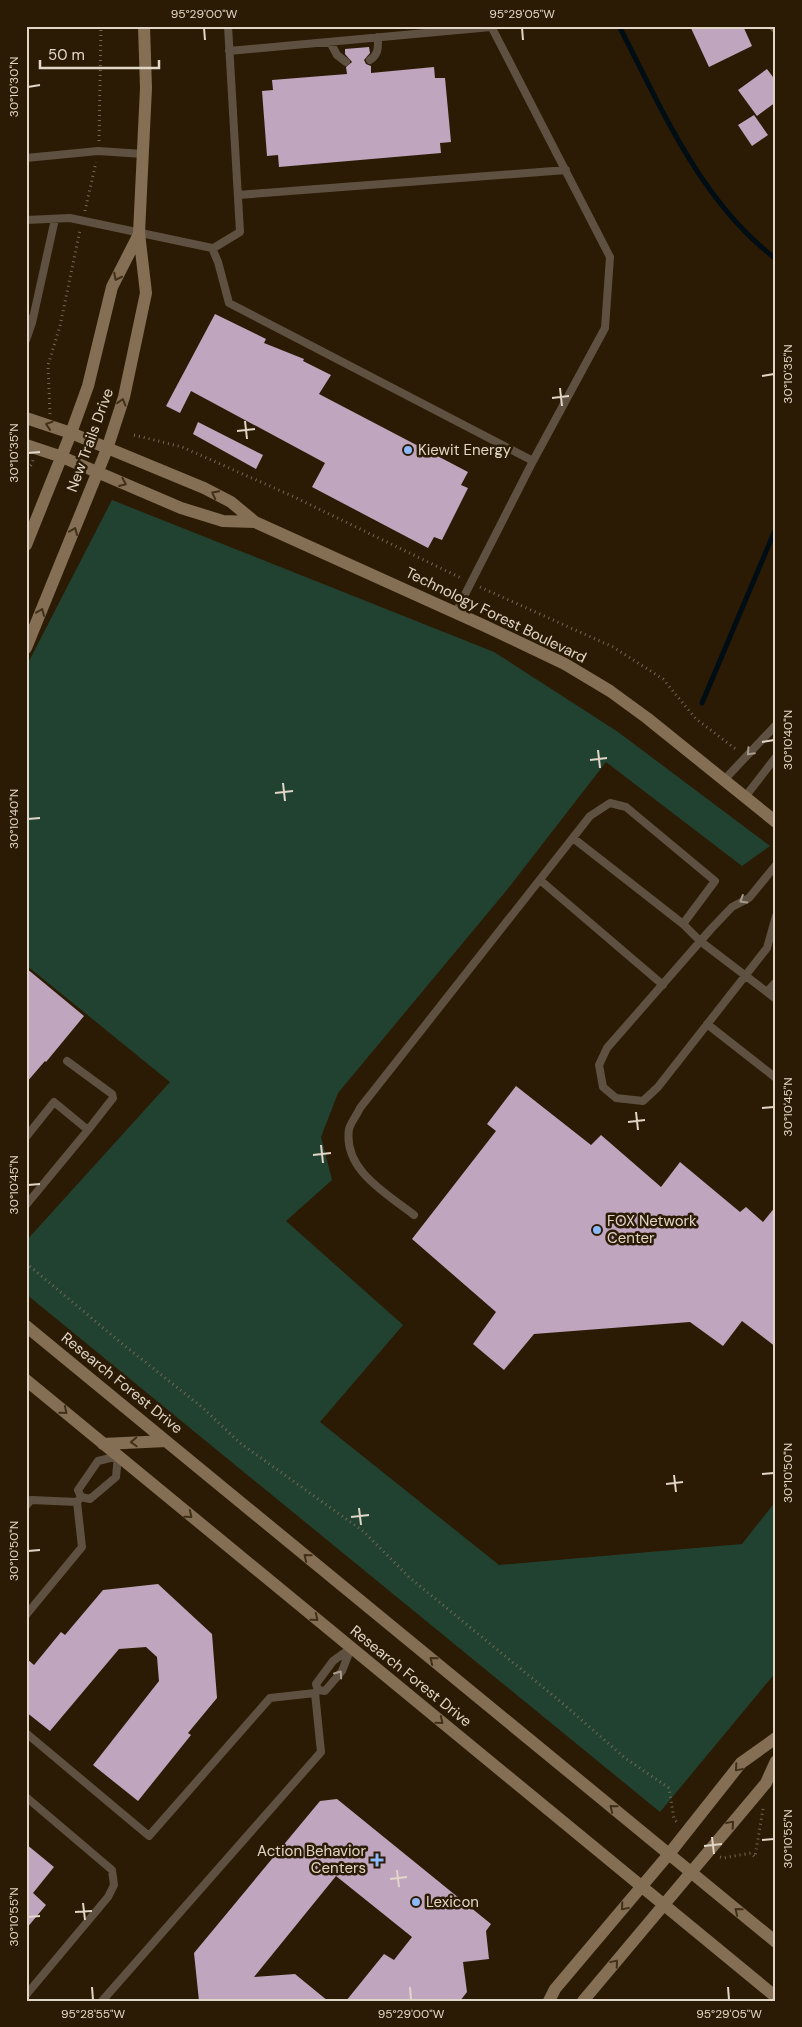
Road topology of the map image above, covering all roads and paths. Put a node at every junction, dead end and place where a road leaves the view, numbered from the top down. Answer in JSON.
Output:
{"nodes":[{"id":1,"x":144,"y":26,"type":"edge"},
{"id":2,"x":228,"y":26,"type":"edge"},
{"id":3,"x":491,"y":27,"type":"edge"},
{"id":4,"x":378,"y":37,"type":"junction"},
{"id":5,"x":330,"y":42,"type":"junction"},
{"id":6,"x":229,"y":50,"type":"junction"},
{"id":7,"x":370,"y":60,"type":"dead end"},
{"id":8,"x":346,"y":62,"type":"dead end"},
{"id":9,"x":143,"y":154,"type":"junction"},
{"id":10,"x":26,"y":158,"type":"edge"},
{"id":11,"x":566,"y":170,"type":"junction"},
{"id":12,"x":238,"y":195,"type":"junction"},
{"id":13,"x":55,"y":218,"type":"junction"},
{"id":14,"x":26,"y":220,"type":"edge"},
{"id":15,"x":139,"y":233,"type":"junction"},
{"id":16,"x":212,"y":249,"type":"junction"},
{"id":17,"x":29,"y":320,"type":"edge"},
{"id":18,"x":26,"y":340,"type":"edge"},
{"id":19,"x":26,"y":418,"type":"edge"},
{"id":20,"x":72,"y":433,"type":"junction"},
{"id":21,"x":26,"y":445,"type":"edge"},
{"id":22,"x":107,"y":449,"type":"junction"},
{"id":23,"x":62,"y":457,"type":"junction"},
{"id":24,"x":533,"y":461,"type":"junction"},
{"id":25,"x":98,"y":473,"type":"junction"},
{"id":26,"x":255,"y":522,"type":"junction"},
{"id":27,"x":26,"y":545,"type":"edge"},
{"id":28,"x":456,"y":612,"type":"junction"},
{"id":29,"x":26,"y":648,"type":"edge"},
{"id":30,"x":776,"y":725,"type":"edge"},
{"id":31,"x":776,"y":757,"type":"edge"},
{"id":32,"x":724,"y":780,"type":"junction"},
{"id":33,"x":745,"y":797,"type":"junction"},
{"id":34,"x":776,"y":822,"type":"edge"},
{"id":35,"x":573,"y":838,"type":"junction"},
{"id":36,"x":776,"y":865,"type":"edge"},
{"id":37,"x":540,"y":880,"type":"junction"},
{"id":38,"x":776,"y":916,"type":"edge"},
{"id":39,"x":683,"y":924,"type":"junction"},
{"id":40,"x":700,"y":941,"type":"junction"},
{"id":41,"x":746,"y":975,"type":"junction"},
{"id":42,"x":776,"y":982,"type":"edge"},
{"id":43,"x":663,"y":984,"type":"junction"},
{"id":44,"x":767,"y":992,"type":"junction"},
{"id":45,"x":776,"y":999,"type":"edge"},
{"id":46,"x":708,"y":1024,"type":"junction"},
{"id":47,"x":67,"y":1060,"type":"dead end"},
{"id":48,"x":776,"y":1078,"type":"edge"},
{"id":49,"x":88,"y":1130,"type":"junction"},
{"id":50,"x":26,"y":1137,"type":"edge"},
{"id":51,"x":26,"y":1205,"type":"edge"},
{"id":52,"x":414,"y":1215,"type":"dead end"},
{"id":53,"x":26,"y":1263,"type":"edge"},
{"id":54,"x":26,"y":1326,"type":"edge"},
{"id":55,"x":26,"y":1380,"type":"edge"},
{"id":56,"x":166,"y":1441,"type":"junction"},
{"id":57,"x":103,"y":1444,"type":"junction"},
{"id":58,"x":118,"y":1456,"type":"junction"},
{"id":59,"x":79,"y":1499,"type":"junction"},
{"id":60,"x":26,"y":1506,"type":"edge"},
{"id":61,"x":26,"y":1615,"type":"edge"},
{"id":62,"x":351,"y":1648,"type":"junction"},
{"id":63,"x":317,"y":1691,"type":"junction"},
{"id":64,"x":26,"y":1733,"type":"edge"},
{"id":65,"x":776,"y":1738,"type":"edge"},
{"id":66,"x":776,"y":1761,"type":"edge"},
{"id":67,"x":26,"y":1797,"type":"edge"},
{"id":68,"x":764,"y":1805,"type":"dead end"},
{"id":69,"x":674,"y":1819,"type":"dead end"},
{"id":70,"x":669,"y":1854,"type":"junction"},
{"id":71,"x":723,"y":1858,"type":"dead end"},
{"id":72,"x":691,"y":1872,"type":"junction"},
{"id":73,"x":641,"y":1886,"type":"junction"},
{"id":74,"x":664,"y":1904,"type":"junction"},
{"id":75,"x":776,"y":1942,"type":"edge"},
{"id":76,"x":26,"y":1995,"type":"edge"},
{"id":77,"x":776,"y":1997,"type":"edge"},
{"id":78,"x":102,"y":2001,"type":"edge"},
{"id":79,"x":549,"y":2001,"type":"edge"},
{"id":80,"x":583,"y":2001,"type":"edge"}],
"edges":[{"from":1,"to":9,"type":"street","name":"New Trails Drive"},
{"from":2,"to":6,"type":"lane"},
{"from":3,"to":4,"type":"lane"},
{"from":3,"to":11,"type":"lane"},
{"from":4,"to":5,"type":"lane"},
{"from":4,"to":7,"type":"lane"},
{"from":5,"to":6,"type":"lane"},
{"from":5,"to":8,"type":"lane"},
{"from":6,"to":12,"type":"lane"},
{"from":9,"to":10,"type":"lane"},
{"from":9,"to":15,"type":"street","name":"New Trails Drive"},
{"from":11,"to":12,"type":"lane"},
{"from":11,"to":24,"type":"lane"},
{"from":12,"to":16,"type":"lane"},
{"from":13,"to":14,"type":"lane"},
{"from":13,"to":15,"type":"lane"},
{"from":13,"to":17,"type":"lane"},
{"from":15,"to":16,"type":"lane"},
{"from":15,"to":20,"type":"street","name":"New Trails Drive","one_way":true},
{"from":22,"to":15,"type":"street","name":"New Trails Drive","one_way":true},
{"from":16,"to":24,"type":"lane"},
{"from":17,"to":18,"type":"lane"},
{"from":20,"to":19,"type":"street","name":"Technology Forest Boulevard","one_way":true},
{"from":20,"to":22,"type":"street","name":"Technology Forest Boulevard"},
{"from":20,"to":23,"type":"street","name":"New Trails Drive"},
{"from":21,"to":23,"type":"street","name":"Technology Forest Boulevard"},
{"from":22,"to":25,"type":"street","name":"New Trails Drive"},
{"from":26,"to":22,"type":"street","name":"Technology Forest Boulevard","one_way":true},
{"from":23,"to":25,"type":"street","name":"Technology Forest Boulevard"},
{"from":23,"to":27,"type":"street","name":"New Trails Drive"},
{"from":24,"to":28,"type":"lane"},
{"from":25,"to":26,"type":"street","name":"Technology Forest Boulevard","one_way":true},
{"from":29,"to":25,"type":"street","name":"New Trails Drive","one_way":true},
{"from":26,"to":28,"type":"street","name":"Technology Forest Boulevard"},
{"from":28,"to":32,"type":"street","name":"Technology Forest Boulevard"},
{"from":30,"to":32,"type":"lane","one_way":true},
{"from":31,"to":33,"type":"lane"},
{"from":32,"to":33,"type":"street","name":"Technology Forest Boulevard"},
{"from":33,"to":34,"type":"street","name":"Technology Forest Boulevard"},
{"from":35,"to":37,"type":"lane"},
{"from":35,"to":39,"type":"lane"},
{"from":35,"to":39,"type":"lane"},
{"from":36,"to":40,"type":"lane","one_way":true},
{"from":37,"to":43,"type":"lane"},
{"from":37,"to":52,"type":"lane"},
{"from":38,"to":41,"type":"lane"},
{"from":39,"to":40,"type":"lane"},
{"from":40,"to":41,"type":"lane"},
{"from":40,"to":43,"type":"lane"},
{"from":41,"to":44,"type":"lane"},
{"from":41,"to":46,"type":"lane"},
{"from":42,"to":44,"type":"lane"},
{"from":43,"to":46,"type":"lane"},
{"from":44,"to":45,"type":"lane"},
{"from":46,"to":48,"type":"lane"},
{"from":47,"to":49,"type":"lane"},
{"from":49,"to":50,"type":"lane"},
{"from":49,"to":51,"type":"lane"},
{"from":53,"to":69,"type":"path"},
{"from":54,"to":56,"type":"street","name":"Research Forest Drive"},
{"from":55,"to":57,"type":"street","name":"Research Forest Drive","one_way":true},
{"from":56,"to":57,"type":"street","one_way":true},
{"from":70,"to":56,"type":"street","name":"Research Forest Drive","one_way":true},
{"from":57,"to":58,"type":"street","name":"Research Forest Drive"},
{"from":58,"to":59,"type":"lane"},
{"from":58,"to":59,"type":"lane"},
{"from":58,"to":62,"type":"street","name":"Research Forest Drive","one_way":true},
{"from":59,"to":60,"type":"lane"},
{"from":59,"to":61,"type":"lane"},
{"from":62,"to":63,"type":"lane"},
{"from":63,"to":62,"type":"lane","one_way":true},
{"from":62,"to":73,"type":"street","name":"Research Forest Drive","one_way":true},
{"from":63,"to":64,"type":"lane"},
{"from":63,"to":78,"type":"lane"},
{"from":65,"to":70,"type":"street","one_way":true},
{"from":72,"to":66,"type":"street","one_way":true},
{"from":67,"to":76,"type":"lane"},
{"from":68,"to":71,"type":"path"},
{"from":70,"to":72,"type":"street","name":"Research Forest Drive"},
{"from":70,"to":73,"type":"street"},
{"from":72,"to":74,"type":"street"},
{"from":75,"to":72,"type":"street","name":"Research Forest Drive","one_way":true},
{"from":73,"to":74,"type":"street","name":"Research Forest Drive"},
{"from":73,"to":79,"type":"street","one_way":true},
{"from":74,"to":77,"type":"street","name":"Research Forest Drive"},
{"from":80,"to":74,"type":"street","one_way":true}]}
